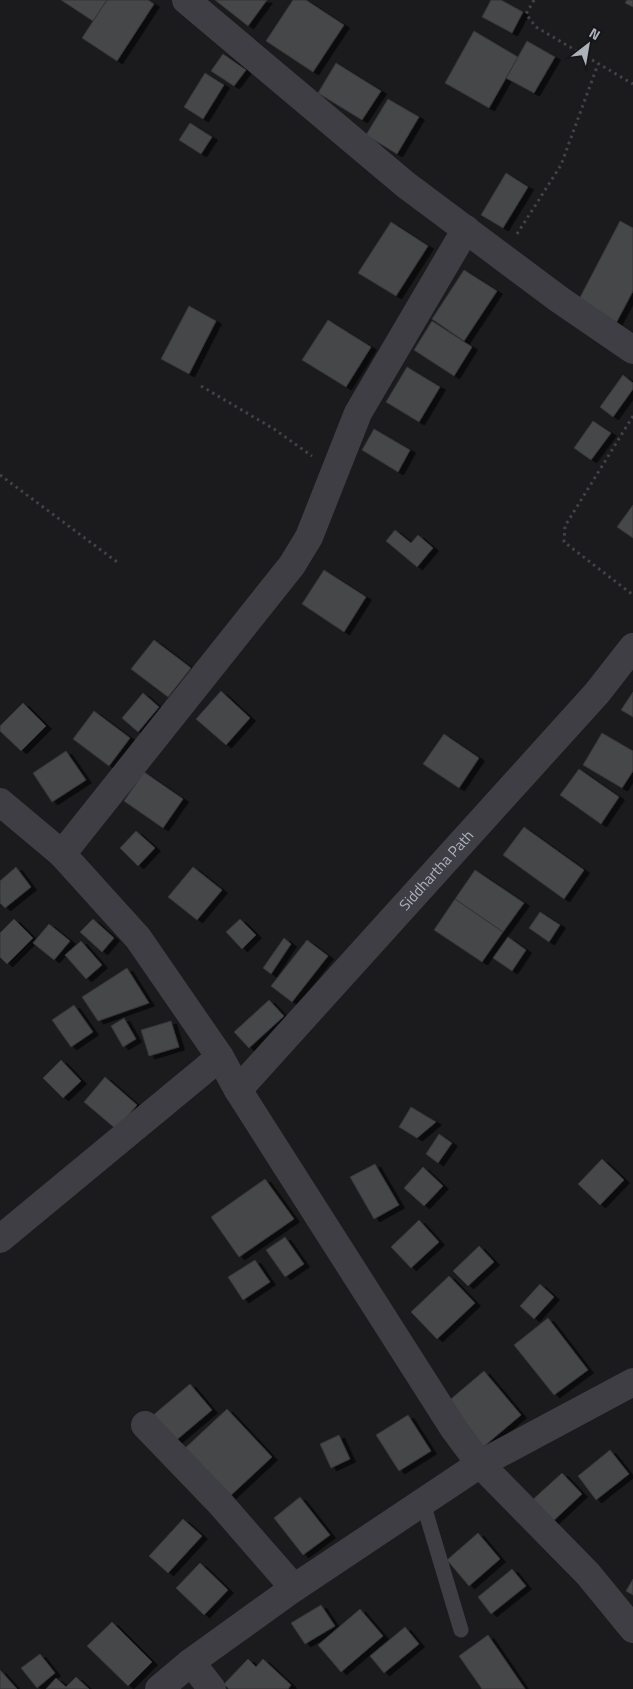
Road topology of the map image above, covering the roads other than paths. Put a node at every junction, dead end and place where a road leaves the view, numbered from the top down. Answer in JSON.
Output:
{"nodes":[{"id":1,"x":186,"y":0,"type":"edge"},
{"id":2,"x":466,"y":229,"type":"junction"},
{"id":3,"x":633,"y":350,"type":"edge"},
{"id":4,"x":633,"y":648,"type":"edge"},
{"id":5,"x":5,"y":816,"type":"edge"},
{"id":6,"x":62,"y":854,"type":"junction"},
{"id":7,"x":220,"y":1057,"type":"junction"},
{"id":8,"x":238,"y":1090,"type":"junction"},
{"id":9,"x":0,"y":1240,"type":"edge"},
{"id":10,"x":633,"y":1382,"type":"edge"},
{"id":11,"x":145,"y":1425,"type":"dead end"},
{"id":12,"x":480,"y":1464,"type":"junction"},
{"id":13,"x":423,"y":1503,"type":"junction"},
{"id":14,"x":294,"y":1588,"type":"junction"},
{"id":15,"x":633,"y":1629,"type":"edge"},
{"id":16,"x":461,"y":1630,"type":"dead end"},
{"id":17,"x":191,"y":1662,"type":"junction"},
{"id":18,"x":158,"y":1689,"type":"edge"},
{"id":19,"x":212,"y":1689,"type":"edge"}],
"edges":[{"from":1,"to":2,"type":"street"},
{"from":2,"to":3,"type":"street"},
{"from":2,"to":6,"type":"street"},
{"from":4,"to":8,"type":"street","name":"Siddhartha Path"},
{"from":5,"to":6,"type":"street"},
{"from":6,"to":7,"type":"street"},
{"from":7,"to":8,"type":"street"},
{"from":7,"to":9,"type":"street"},
{"from":8,"to":12,"type":"street"},
{"from":10,"to":12,"type":"street"},
{"from":11,"to":14,"type":"street"},
{"from":12,"to":13,"type":"street"},
{"from":12,"to":15,"type":"street"},
{"from":13,"to":14,"type":"street"},
{"from":13,"to":16,"type":"lane"},
{"from":14,"to":17,"type":"street"},
{"from":17,"to":18,"type":"street"},
{"from":17,"to":19,"type":"street"}]}
